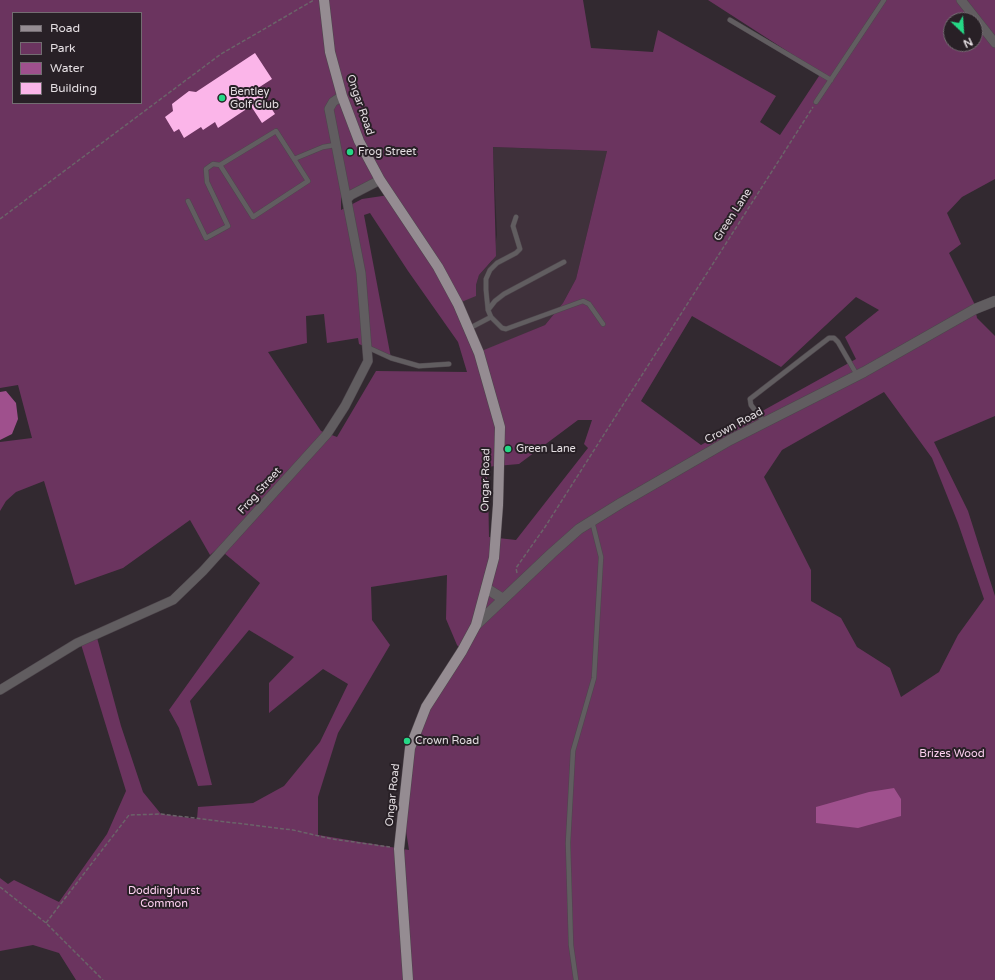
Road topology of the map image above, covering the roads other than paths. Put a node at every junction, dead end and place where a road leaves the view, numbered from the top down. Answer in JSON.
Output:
{"nodes":[{"id":1,"x":324,"y":0,"type":"edge"},
{"id":2,"x":884,"y":0,"type":"edge"},
{"id":3,"x":961,"y":0,"type":"edge"},
{"id":4,"x":730,"y":20,"type":"dead end"},
{"id":5,"x":995,"y":43,"type":"edge"},
{"id":6,"x":831,"y":80,"type":"junction"},
{"id":7,"x":342,"y":96,"type":"junction"},
{"id":8,"x":816,"y":102,"type":"road end"},
{"id":9,"x":335,"y":145,"type":"junction"},
{"id":10,"x":294,"y":159,"type":"junction"},
{"id":11,"x":220,"y":165,"type":"junction"},
{"id":12,"x":380,"y":180,"type":"junction"},
{"id":13,"x":346,"y":199,"type":"junction"},
{"id":14,"x":188,"y":201,"type":"dead end"},
{"id":15,"x":516,"y":216,"type":"dead end"},
{"id":16,"x":564,"y":262,"type":"dead end"},
{"id":17,"x":995,"y":301,"type":"edge"},
{"id":18,"x":488,"y":310,"type":"junction"},
{"id":19,"x":491,"y":317,"type":"junction"},
{"id":20,"x":603,"y":324,"type":"dead end"},
{"id":21,"x":470,"y":328,"type":"junction"},
{"id":22,"x":367,"y":347,"type":"junction"},
{"id":23,"x":450,"y":364,"type":"dead end"},
{"id":24,"x":857,"y":375,"type":"junction"},
{"id":25,"x":765,"y":423,"type":"junction"},
{"id":26,"x":592,"y":521,"type":"junction"},
{"id":27,"x":486,"y":588,"type":"junction"},
{"id":28,"x":503,"y":599,"type":"junction"},
{"id":29,"x":476,"y":625,"type":"junction"},
{"id":30,"x":0,"y":690,"type":"edge"},
{"id":31,"x":408,"y":980,"type":"edge"},
{"id":32,"x":576,"y":980,"type":"edge"}],
"edges":[{"from":1,"to":7,"type":"main road","name":"Ongar Road"},
{"from":2,"to":6,"type":"lane"},
{"from":3,"to":5,"type":"street"},
{"from":4,"to":6,"type":"lane"},
{"from":6,"to":8,"type":"lane"},
{"from":7,"to":9,"type":"street","name":"Frog Street"},
{"from":7,"to":12,"type":"main road","name":"Ongar Road"},
{"from":9,"to":10,"type":"lane"},
{"from":9,"to":13,"type":"street","name":"Frog Street"},
{"from":10,"to":11,"type":"lane"},
{"from":10,"to":11,"type":"lane"},
{"from":11,"to":14,"type":"lane"},
{"from":12,"to":13,"type":"street"},
{"from":12,"to":21,"type":"main road","name":"Ongar Road"},
{"from":13,"to":22,"type":"street","name":"Frog Street"},
{"from":15,"to":18,"type":"lane"},
{"from":16,"to":18,"type":"lane"},
{"from":17,"to":24,"type":"street","name":"Crown Road"},
{"from":18,"to":19,"type":"lane"},
{"from":19,"to":20,"type":"lane"},
{"from":19,"to":21,"type":"lane"},
{"from":21,"to":27,"type":"main road","name":"Ongar Road"},
{"from":22,"to":23,"type":"lane"},
{"from":22,"to":30,"type":"street","name":"Frog Street"},
{"from":24,"to":25,"type":"street","name":"Crown Road"},
{"from":24,"to":25,"type":"lane"},
{"from":25,"to":26,"type":"street","name":"Crown Road"},
{"from":26,"to":28,"type":"street","name":"Crown Road"},
{"from":26,"to":32,"type":"lane"},
{"from":27,"to":28,"type":"street"},
{"from":27,"to":29,"type":"main road","name":"Ongar Road"},
{"from":28,"to":29,"type":"street","name":"Crown Road"},
{"from":29,"to":31,"type":"main road","name":"Ongar Road"}]}
